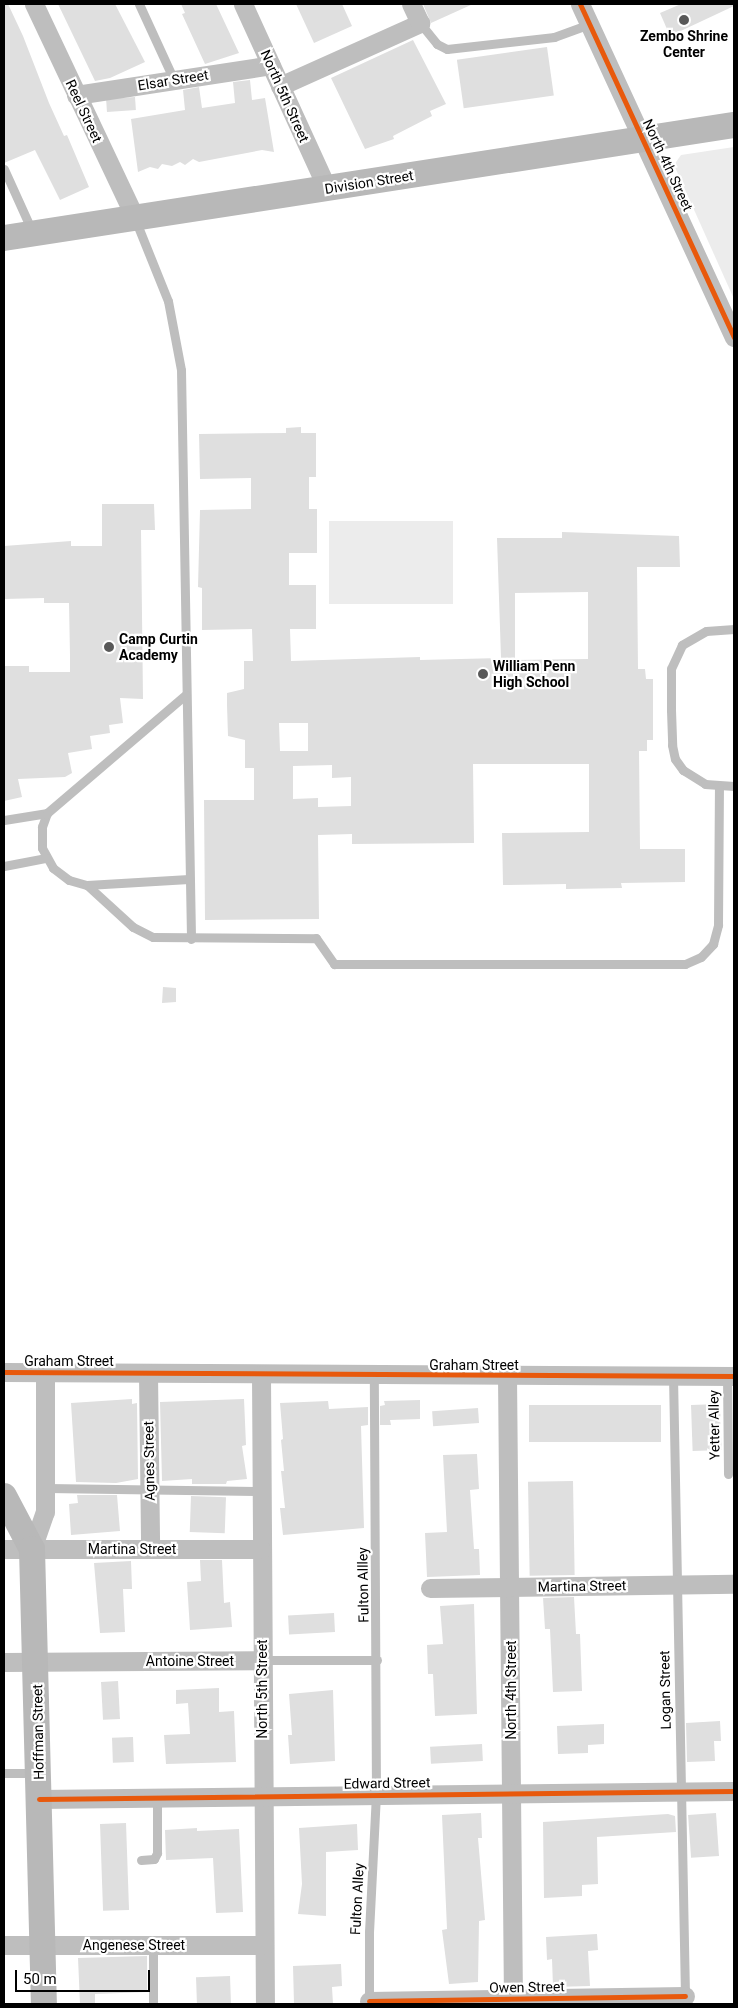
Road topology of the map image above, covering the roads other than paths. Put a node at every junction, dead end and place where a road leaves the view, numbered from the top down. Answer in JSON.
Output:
{"nodes":[{"id":1,"x":34,"y":4,"type":"edge"},
{"id":2,"x":138,"y":4,"type":"edge"},
{"id":3,"x":243,"y":4,"type":"edge"},
{"id":4,"x":411,"y":4,"type":"edge"},
{"id":5,"x":580,"y":4,"type":"edge"},
{"id":6,"x":420,"y":23,"type":"junction"},
{"id":7,"x":590,"y":24,"type":"junction"},
{"id":8,"x":271,"y":65,"type":"junction"},
{"id":9,"x":174,"y":80,"type":"junction"},
{"id":10,"x":280,"y":86,"type":"junction"},
{"id":11,"x":76,"y":95,"type":"junction"},
{"id":12,"x":734,"y":125,"type":"edge"},
{"id":13,"x":643,"y":140,"type":"junction"},
{"id":14,"x":4,"y":169,"type":"edge"},
{"id":15,"x":327,"y":188,"type":"junction"},
{"id":16,"x":134,"y":218,"type":"junction"},
{"id":17,"x":33,"y":234,"type":"junction"},
{"id":18,"x":4,"y":238,"type":"edge"},
{"id":19,"x":734,"y":337,"type":"edge"},
{"id":20,"x":734,"y":630,"type":"edge"},
{"id":21,"x":185,"y":695,"type":"junction"},
{"id":22,"x":719,"y":786,"type":"junction"},
{"id":23,"x":734,"y":786,"type":"edge"},
{"id":24,"x":47,"y":813,"type":"junction"},
{"id":25,"x":4,"y":820,"type":"edge"},
{"id":26,"x":46,"y":858,"type":"junction"},
{"id":27,"x":4,"y":866,"type":"edge"},
{"id":28,"x":189,"y":879,"type":"junction"},
{"id":29,"x":87,"y":885,"type":"junction"},
{"id":30,"x":191,"y":939,"type":"junction"},
{"id":31,"x":4,"y":1372,"type":"edge"},
{"id":32,"x":45,"y":1372,"type":"junction"},
{"id":33,"x":148,"y":1373,"type":"junction"},
{"id":34,"x":261,"y":1375,"type":"junction"},
{"id":35,"x":374,"y":1375,"type":"junction"},
{"id":36,"x":507,"y":1376,"type":"junction"},
{"id":37,"x":673,"y":1376,"type":"junction"},
{"id":38,"x":730,"y":1376,"type":"edge"},
{"id":39,"x":728,"y":1474,"type":"dead end"},
{"id":40,"x":46,"y":1488,"type":"junction"},
{"id":41,"x":150,"y":1489,"type":"junction"},
{"id":42,"x":261,"y":1490,"type":"junction"},
{"id":43,"x":4,"y":1496,"type":"edge"},
{"id":44,"x":261,"y":1548,"type":"junction"},
{"id":45,"x":4,"y":1549,"type":"edge"},
{"id":46,"x":32,"y":1549,"type":"junction"},
{"id":47,"x":150,"y":1549,"type":"junction"},
{"id":48,"x":734,"y":1584,"type":"edge"},
{"id":49,"x":676,"y":1585,"type":"junction"},
{"id":50,"x":510,"y":1587,"type":"junction"},
{"id":51,"x":430,"y":1588,"type":"dead end"},
{"id":52,"x":262,"y":1660,"type":"junction"},
{"id":53,"x":377,"y":1660,"type":"junction"},
{"id":54,"x":4,"y":1662,"type":"edge"},
{"id":55,"x":38,"y":1662,"type":"junction"},
{"id":56,"x":4,"y":1772,"type":"edge"},
{"id":57,"x":39,"y":1773,"type":"junction"},
{"id":58,"x":734,"y":1791,"type":"edge"},
{"id":59,"x":680,"y":1792,"type":"junction"},
{"id":60,"x":376,"y":1794,"type":"junction"},
{"id":61,"x":512,"y":1794,"type":"junction"},
{"id":62,"x":262,"y":1796,"type":"junction"},
{"id":63,"x":156,"y":1798,"type":"junction"},
{"id":64,"x":39,"y":1799,"type":"junction"},
{"id":65,"x":141,"y":1860,"type":"dead end"},
{"id":66,"x":4,"y":1945,"type":"edge"},
{"id":67,"x":43,"y":1945,"type":"junction"},
{"id":68,"x":153,"y":1945,"type":"junction"},
{"id":69,"x":264,"y":1945,"type":"junction"},
{"id":70,"x":685,"y":2000,"type":"edge"},
{"id":71,"x":513,"y":2001,"type":"edge"},
{"id":72,"x":369,"y":2003,"type":"edge"},
{"id":73,"x":44,"y":2004,"type":"edge"},
{"id":74,"x":153,"y":2004,"type":"edge"},
{"id":75,"x":265,"y":2004,"type":"edge"}],
"edges":[{"from":1,"to":11,"type":"street","name":"Reel Street"},
{"from":2,"to":9,"type":"lane"},
{"from":3,"to":8,"type":"street","name":"North 5th Street"},
{"from":4,"to":6,"type":"street"},
{"from":5,"to":7,"type":"street","name":"North 4th Street"},
{"from":6,"to":7,"type":"lane"},
{"from":6,"to":10,"type":"street"},
{"from":7,"to":13,"type":"street","name":"North 4th Street"},
{"from":8,"to":9,"type":"street","name":"Elsar Street"},
{"from":8,"to":10,"type":"street","name":"North 5th Street"},
{"from":9,"to":11,"type":"street","name":"Elsar Street"},
{"from":10,"to":15,"type":"street","name":"North 5th Street"},
{"from":11,"to":16,"type":"street","name":"Reel Street"},
{"from":12,"to":13,"type":"main road","name":"Division Street"},
{"from":13,"to":15,"type":"main road","name":"Division Street"},
{"from":13,"to":19,"type":"street","name":"North 4th Street"},
{"from":14,"to":17,"type":"lane"},
{"from":15,"to":16,"type":"main road","name":"Division Street"},
{"from":16,"to":17,"type":"main road","name":"Division Street"},
{"from":16,"to":21,"type":"lane"},
{"from":17,"to":18,"type":"main road","name":"Division Street"},
{"from":20,"to":22,"type":"lane"},
{"from":21,"to":24,"type":"lane"},
{"from":21,"to":28,"type":"lane"},
{"from":22,"to":23,"type":"lane"},
{"from":22,"to":30,"type":"lane"},
{"from":24,"to":25,"type":"lane"},
{"from":24,"to":26,"type":"lane"},
{"from":26,"to":27,"type":"lane"},
{"from":26,"to":29,"type":"lane"},
{"from":28,"to":29,"type":"lane"},
{"from":28,"to":30,"type":"lane"},
{"from":29,"to":30,"type":"lane"},
{"from":31,"to":32,"type":"street","name":"Graham Street"},
{"from":32,"to":33,"type":"street","name":"Graham Street"},
{"from":32,"to":40,"type":"street","name":"Hoffman Street"},
{"from":33,"to":34,"type":"street","name":"Graham Street"},
{"from":33,"to":41,"type":"street","name":"Agnes Street"},
{"from":34,"to":35,"type":"street","name":"Graham Street"},
{"from":34,"to":42,"type":"street","name":"North 5th Street"},
{"from":35,"to":36,"type":"street","name":"Graham Street"},
{"from":35,"to":53,"type":"lane","name":"Fulton Allley"},
{"from":36,"to":37,"type":"street","name":"Graham Street"},
{"from":36,"to":50,"type":"street","name":"North 4th Street"},
{"from":37,"to":38,"type":"street","name":"Graham Street"},
{"from":37,"to":49,"type":"lane","name":"Logan Street"},
{"from":38,"to":39,"type":"lane","name":"Yetter Alley"},
{"from":40,"to":41,"type":"lane"},
{"from":40,"to":46,"type":"street","name":"Hoffman Street"},
{"from":41,"to":42,"type":"lane"},
{"from":41,"to":47,"type":"street","name":"Agnes Street"},
{"from":42,"to":44,"type":"street","name":"North 5th Street"},
{"from":43,"to":46,"type":"main road","name":"Hoffman Street"},
{"from":44,"to":47,"type":"street","name":"Martina Street"},
{"from":44,"to":52,"type":"street","name":"North 5th Street"},
{"from":45,"to":46,"type":"street","name":"Martina Street"},
{"from":46,"to":47,"type":"street","name":"Martina Street"},
{"from":46,"to":55,"type":"main road","name":"Hoffman Street"},
{"from":48,"to":49,"type":"street","name":"Martina Street"},
{"from":49,"to":50,"type":"street","name":"Martina Street"},
{"from":49,"to":59,"type":"lane","name":"Logan Street"},
{"from":50,"to":51,"type":"street","name":"Martina Street"},
{"from":50,"to":61,"type":"street","name":"North 4th Street"},
{"from":52,"to":53,"type":"lane","name":"Antoine Street"},
{"from":52,"to":55,"type":"street","name":"Antoine Street"},
{"from":52,"to":62,"type":"street","name":"North 5th Street"},
{"from":53,"to":60,"type":"lane","name":"Fulton Allley"},
{"from":54,"to":55,"type":"street","name":"Antoine Street"},
{"from":55,"to":57,"type":"main road","name":"Hoffman Street"},
{"from":56,"to":57,"type":"lane"},
{"from":57,"to":64,"type":"main road","name":"Hoffman Street"},
{"from":58,"to":59,"type":"street","name":"Edward Street"},
{"from":59,"to":61,"type":"street","name":"Edward Street"},
{"from":59,"to":70,"type":"lane","name":"Logan Street"},
{"from":60,"to":61,"type":"street","name":"Edward Street"},
{"from":60,"to":62,"type":"street","name":"Edward Street"},
{"from":60,"to":72,"type":"lane","name":"Fulton Alley"},
{"from":61,"to":71,"type":"street","name":"North 4th Street"},
{"from":62,"to":63,"type":"street","name":"Edward Street"},
{"from":62,"to":69,"type":"street","name":"North 5th Street"},
{"from":63,"to":64,"type":"street","name":"Edward Street"},
{"from":63,"to":65,"type":"lane"},
{"from":64,"to":67,"type":"main road","name":"Hoffman Street"},
{"from":66,"to":67,"type":"street","name":"Angenese Street"},
{"from":67,"to":68,"type":"street","name":"Angenese Street"},
{"from":67,"to":73,"type":"main road","name":"Hoffman Street"},
{"from":68,"to":69,"type":"street","name":"Angenese Street"},
{"from":68,"to":74,"type":"lane"},
{"from":69,"to":75,"type":"street","name":"North 5th Street"},
{"from":70,"to":71,"type":"street","name":"Owen Street"},
{"from":71,"to":72,"type":"street","name":"Owen Street"}]}
